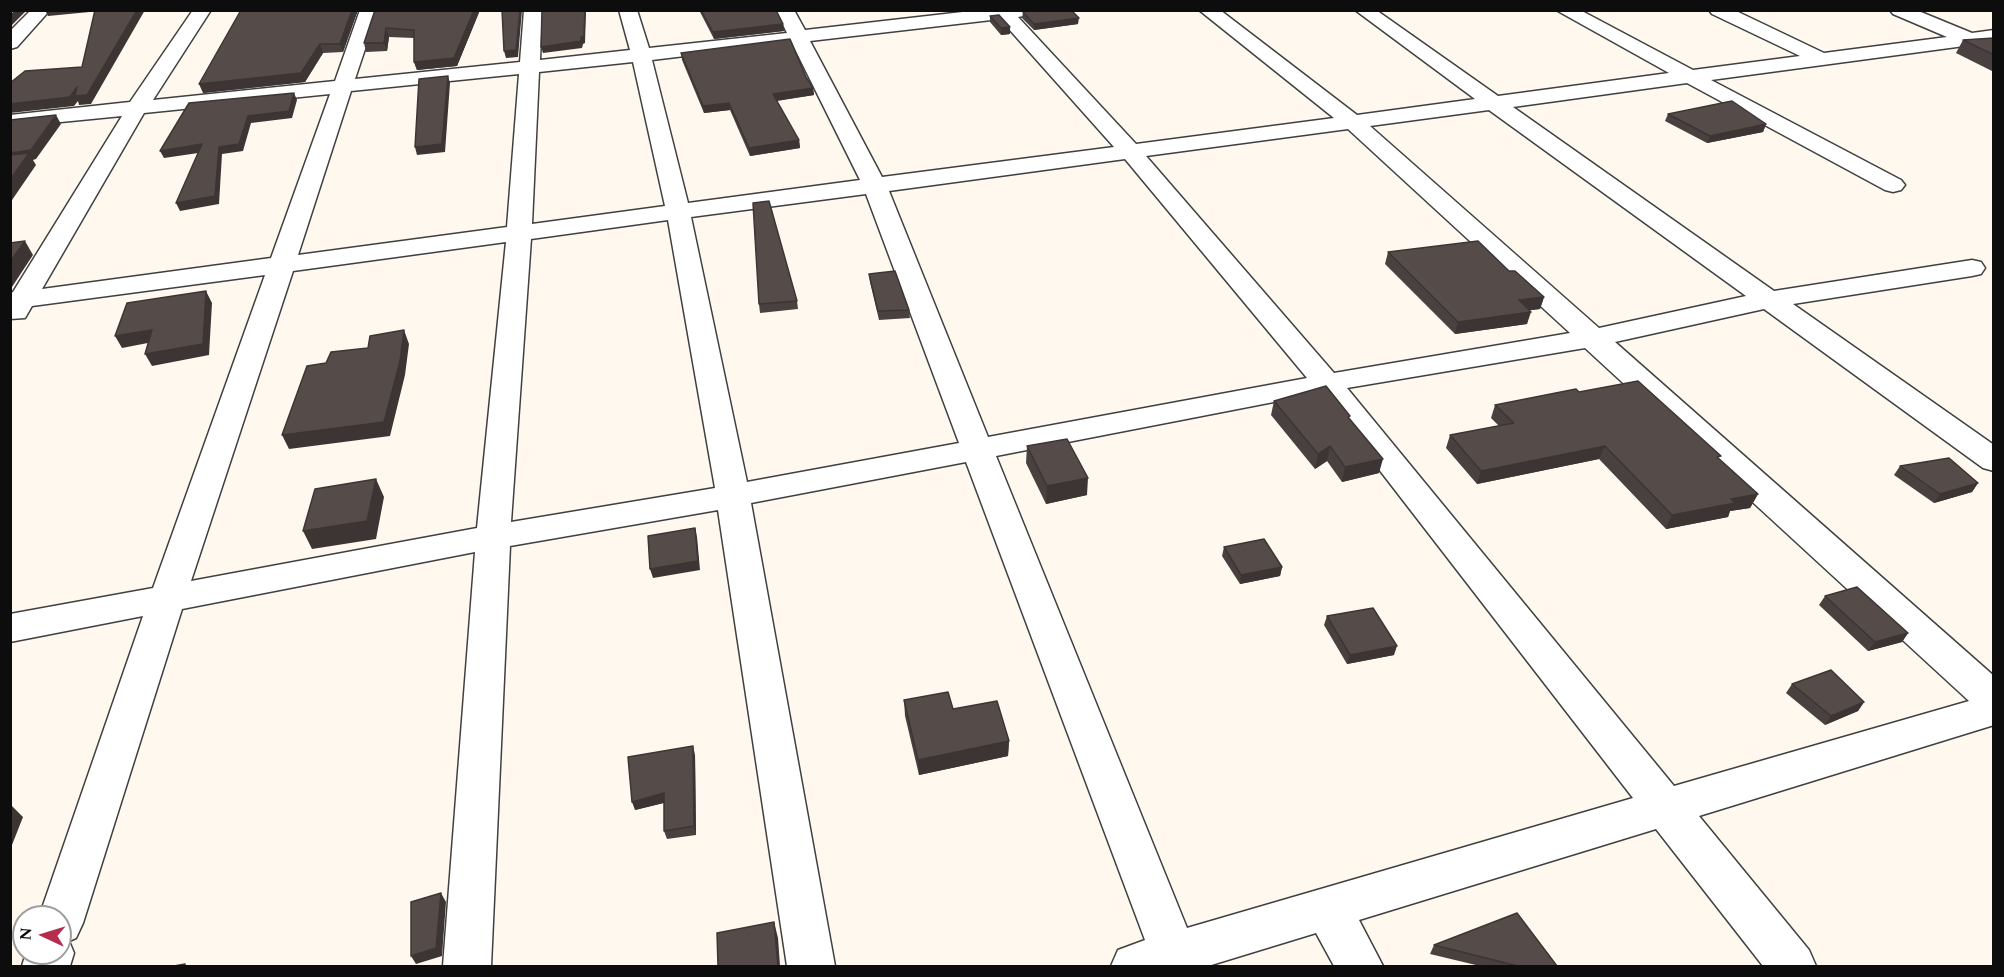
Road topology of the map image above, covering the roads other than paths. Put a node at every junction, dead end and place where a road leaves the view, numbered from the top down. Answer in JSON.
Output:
{"nodes":[{"id":1,"x":41,"y":10,"type":"edge"},
{"id":2,"x":202,"y":10,"type":"edge"},
{"id":3,"x":369,"y":10,"type":"edge"},
{"id":4,"x":532,"y":10,"type":"edge"},
{"id":5,"x":628,"y":10,"type":"edge"},
{"id":6,"x":785,"y":10,"type":"edge"},
{"id":7,"x":1208,"y":10,"type":"edge"},
{"id":8,"x":1364,"y":10,"type":"edge"},
{"id":9,"x":1564,"y":10,"type":"edge"},
{"id":10,"x":1718,"y":10,"type":"edge"},
{"id":11,"x":1899,"y":10,"type":"edge"},
{"id":12,"x":1010,"y":11,"type":"edge"},
{"id":13,"x":799,"y":35,"type":"junction"},
{"id":14,"x":1994,"y":36,"type":"edge"},
{"id":15,"x":1970,"y":39,"type":"junction"},
{"id":16,"x":10,"y":43,"type":"edge"},
{"id":17,"x":1994,"y":49,"type":"edge"},
{"id":18,"x":641,"y":55,"type":"junction"},
{"id":19,"x":1822,"y":59,"type":"junction"},
{"id":20,"x":527,"y":66,"type":"junction"},
{"id":21,"x":1690,"y":76,"type":"junction"},
{"id":22,"x":342,"y":86,"type":"junction"},
{"id":23,"x":1494,"y":103,"type":"junction"},
{"id":24,"x":136,"y":108,"type":"junction"},
{"id":25,"x":10,"y":122,"type":"edge"},
{"id":26,"x":1353,"y":122,"type":"junction"},
{"id":27,"x":1130,"y":151,"type":"junction"},
{"id":28,"x":1893,"y":185,"type":"dead end"},
{"id":29,"x":875,"y":186,"type":"junction"},
{"id":30,"x":678,"y":211,"type":"junction"},
{"id":31,"x":519,"y":233,"type":"junction"},
{"id":32,"x":283,"y":265,"type":"junction"},
{"id":33,"x":1972,"y":268,"type":"dead end"},
{"id":34,"x":17,"y":300,"type":"edge"},
{"id":35,"x":1768,"y":300,"type":"junction"},
{"id":36,"x":10,"y":320,"type":"edge"},
{"id":37,"x":1592,"y":338,"type":"junction"},
{"id":38,"x":1327,"y":383,"type":"junction"},
{"id":39,"x":977,"y":449,"type":"junction"},
{"id":40,"x":1994,"y":461,"type":"edge"},
{"id":41,"x":733,"y":496,"type":"junction"},
{"id":42,"x":493,"y":537,"type":"junction"},
{"id":43,"x":167,"y":598,"type":"junction"},
{"id":44,"x":10,"y":628,"type":"edge"},
{"id":45,"x":1994,"y":700,"type":"edge"},
{"id":46,"x":1994,"y":709,"type":"edge"},
{"id":47,"x":1665,"y":807,"type":"junction"},
{"id":48,"x":66,"y":905,"type":"edge"},
{"id":49,"x":1328,"y":908,"type":"junction"},
{"id":50,"x":1155,"y":961,"type":"edge"},
{"id":51,"x":467,"y":966,"type":"edge"},
{"id":52,"x":811,"y":966,"type":"edge"},
{"id":53,"x":1359,"y":966,"type":"edge"},
{"id":54,"x":1792,"y":966,"type":"edge"}],
"edges":[{"from":1,"to":16,"type":"street"},
{"from":2,"to":24,"type":"street"},
{"from":3,"to":22,"type":"street"},
{"from":4,"to":20,"type":"street"},
{"from":5,"to":18,"type":"street"},
{"from":6,"to":13,"type":"street"},
{"from":7,"to":26,"type":"street"},
{"from":8,"to":23,"type":"street"},
{"from":9,"to":21,"type":"street"},
{"from":10,"to":19,"type":"street"},
{"from":11,"to":15,"type":"street"},
{"from":12,"to":13,"type":"street"},
{"from":12,"to":27,"type":"street"},
{"from":13,"to":18,"type":"street"},
{"from":13,"to":29,"type":"street"},
{"from":14,"to":15,"type":"street"},
{"from":15,"to":17,"type":"street"},
{"from":15,"to":19,"type":"street"},
{"from":18,"to":20,"type":"street"},
{"from":18,"to":30,"type":"street"},
{"from":19,"to":21,"type":"street"},
{"from":20,"to":22,"type":"street"},
{"from":20,"to":31,"type":"street"},
{"from":21,"to":23,"type":"street"},
{"from":21,"to":28,"type":"street"},
{"from":22,"to":24,"type":"street"},
{"from":22,"to":32,"type":"street"},
{"from":23,"to":26,"type":"street"},
{"from":23,"to":35,"type":"street"},
{"from":24,"to":25,"type":"street"},
{"from":24,"to":34,"type":"street"},
{"from":26,"to":27,"type":"street"},
{"from":26,"to":37,"type":"street"},
{"from":27,"to":29,"type":"street"},
{"from":27,"to":38,"type":"street"},
{"from":29,"to":30,"type":"street"},
{"from":29,"to":39,"type":"street"},
{"from":30,"to":31,"type":"street"},
{"from":30,"to":41,"type":"street"},
{"from":31,"to":32,"type":"street"},
{"from":31,"to":42,"type":"street"},
{"from":32,"to":34,"type":"street"},
{"from":32,"to":43,"type":"street"},
{"from":33,"to":35,"type":"street"},
{"from":34,"to":36,"type":"street"},
{"from":35,"to":37,"type":"street"},
{"from":35,"to":40,"type":"street"},
{"from":37,"to":38,"type":"street"},
{"from":37,"to":45,"type":"street"},
{"from":38,"to":39,"type":"street"},
{"from":38,"to":47,"type":"street"},
{"from":39,"to":41,"type":"street"},
{"from":39,"to":50,"type":"street"},
{"from":41,"to":42,"type":"street"},
{"from":41,"to":52,"type":"street"},
{"from":42,"to":43,"type":"street"},
{"from":42,"to":51,"type":"street"},
{"from":43,"to":44,"type":"street"},
{"from":43,"to":48,"type":"street"},
{"from":46,"to":47,"type":"street"},
{"from":47,"to":49,"type":"street"},
{"from":47,"to":54,"type":"street"},
{"from":49,"to":50,"type":"street"},
{"from":49,"to":53,"type":"street"}]}
